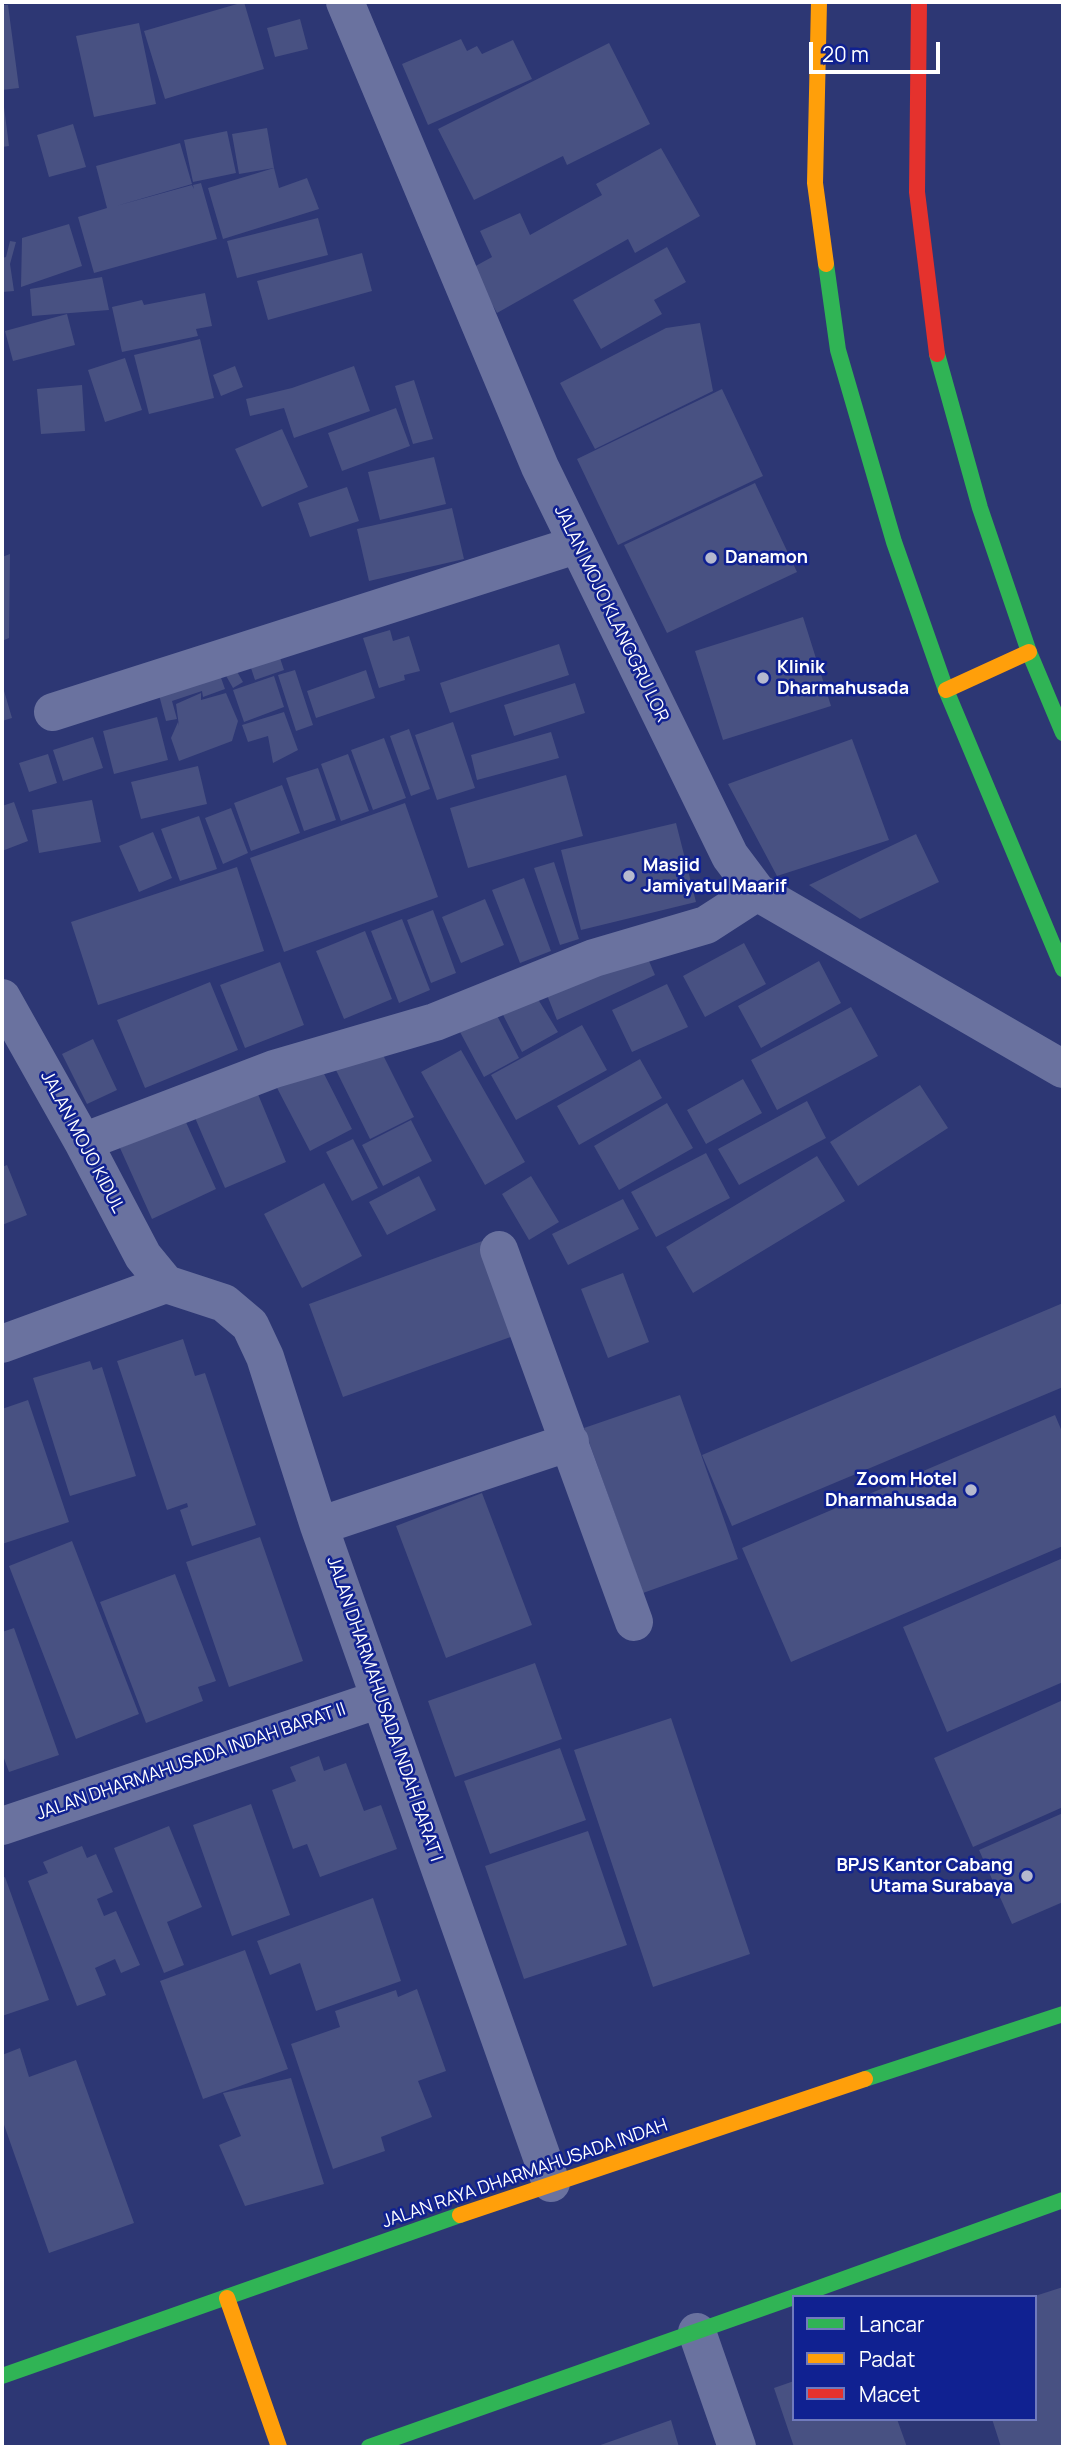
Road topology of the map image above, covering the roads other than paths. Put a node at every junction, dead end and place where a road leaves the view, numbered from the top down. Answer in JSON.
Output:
{"nodes":[{"id":1,"x":345,"y":2,"type":"edge"},
{"id":2,"x":819,"y":2,"type":"edge"},
{"id":3,"x":919,"y":2,"type":"edge"},
{"id":4,"x":576,"y":545,"type":"junction"},
{"id":5,"x":1029,"y":652,"type":"junction"},
{"id":6,"x":946,"y":690,"type":"junction"},
{"id":7,"x":53,"y":712,"type":"dead end"},
{"id":8,"x":1063,"y":733,"type":"edge"},
{"id":9,"x":757,"y":891,"type":"junction"},
{"id":10,"x":1063,"y":969,"type":"edge"},
{"id":11,"x":2,"y":998,"type":"edge"},
{"id":12,"x":1063,"y":1069,"type":"edge"},
{"id":13,"x":83,"y":1142,"type":"junction"},
{"id":14,"x":499,"y":1250,"type":"dead end"},
{"id":15,"x":166,"y":1284,"type":"junction"},
{"id":16,"x":2,"y":1344,"type":"edge"},
{"id":17,"x":570,"y":1442,"type":"junction"},
{"id":18,"x":319,"y":1526,"type":"junction"},
{"id":19,"x":634,"y":1622,"type":"dead end"},
{"id":20,"x":380,"y":1699,"type":"junction"},
{"id":21,"x":2,"y":1826,"type":"edge"},
{"id":22,"x":1063,"y":2014,"type":"edge"},
{"id":23,"x":551,"y":2183,"type":"junction"},
{"id":24,"x":1063,"y":2200,"type":"edge"},
{"id":25,"x":800,"y":2295,"type":"edge"},
{"id":26,"x":227,"y":2298,"type":"junction"},
{"id":27,"x":792,"y":2298,"type":"edge"},
{"id":28,"x":697,"y":2332,"type":"junction"},
{"id":29,"x":2,"y":2376,"type":"edge"},
{"id":30,"x":279,"y":2447,"type":"edge"},
{"id":31,"x":369,"y":2447,"type":"edge"},
{"id":32,"x":737,"y":2447,"type":"edge"}],
"edges":[{"from":1,"to":4,"type":"street","name":"JALAN MOJO KLANGGRU LOR"},
{"from":2,"to":6,"type":"main road"},
{"from":3,"to":5,"type":"main road"},
{"from":4,"to":7,"type":"street"},
{"from":4,"to":9,"type":"street","name":"JALAN MOJO KLANGGRU LOR"},
{"from":5,"to":6,"type":"main road"},
{"from":5,"to":8,"type":"main road"},
{"from":6,"to":10,"type":"main road"},
{"from":9,"to":12,"type":"street","name":"JALAN MOJO KLANGGRU LOR"},
{"from":9,"to":13,"type":"street"},
{"from":11,"to":13,"type":"street","name":"JALAN MOJO KIDUL"},
{"from":13,"to":15,"type":"street","name":"JALAN MOJO KIDUL"},
{"from":14,"to":17,"type":"street"},
{"from":15,"to":16,"type":"street"},
{"from":15,"to":18,"type":"street","name":"JALAN DHARMAHUSADA INDAH BARAT I"},
{"from":17,"to":18,"type":"street"},
{"from":17,"to":19,"type":"street"},
{"from":18,"to":20,"type":"street","name":"JALAN DHARMAHUSADA INDAH BARAT I"},
{"from":20,"to":21,"type":"street","name":"JALAN DHARMAHUSADA INDAH BARAT II"},
{"from":20,"to":23,"type":"street","name":"JALAN DHARMAHUSADA INDAH BARAT I"},
{"from":22,"to":23,"type":"main road","name":"JALAN RAYA DHARMAHUSADA INDAH"},
{"from":23,"to":26,"type":"main road","name":"JALAN RAYA DHARMAHUSADA INDAH"},
{"from":24,"to":25,"type":"main road"},
{"from":26,"to":29,"type":"main road","name":"JALAN RAYA DHARMAHUSADA INDAH"},
{"from":26,"to":30,"type":"main road"},
{"from":27,"to":28,"type":"main road"},
{"from":28,"to":31,"type":"main road"},
{"from":28,"to":32,"type":"street"}]}
